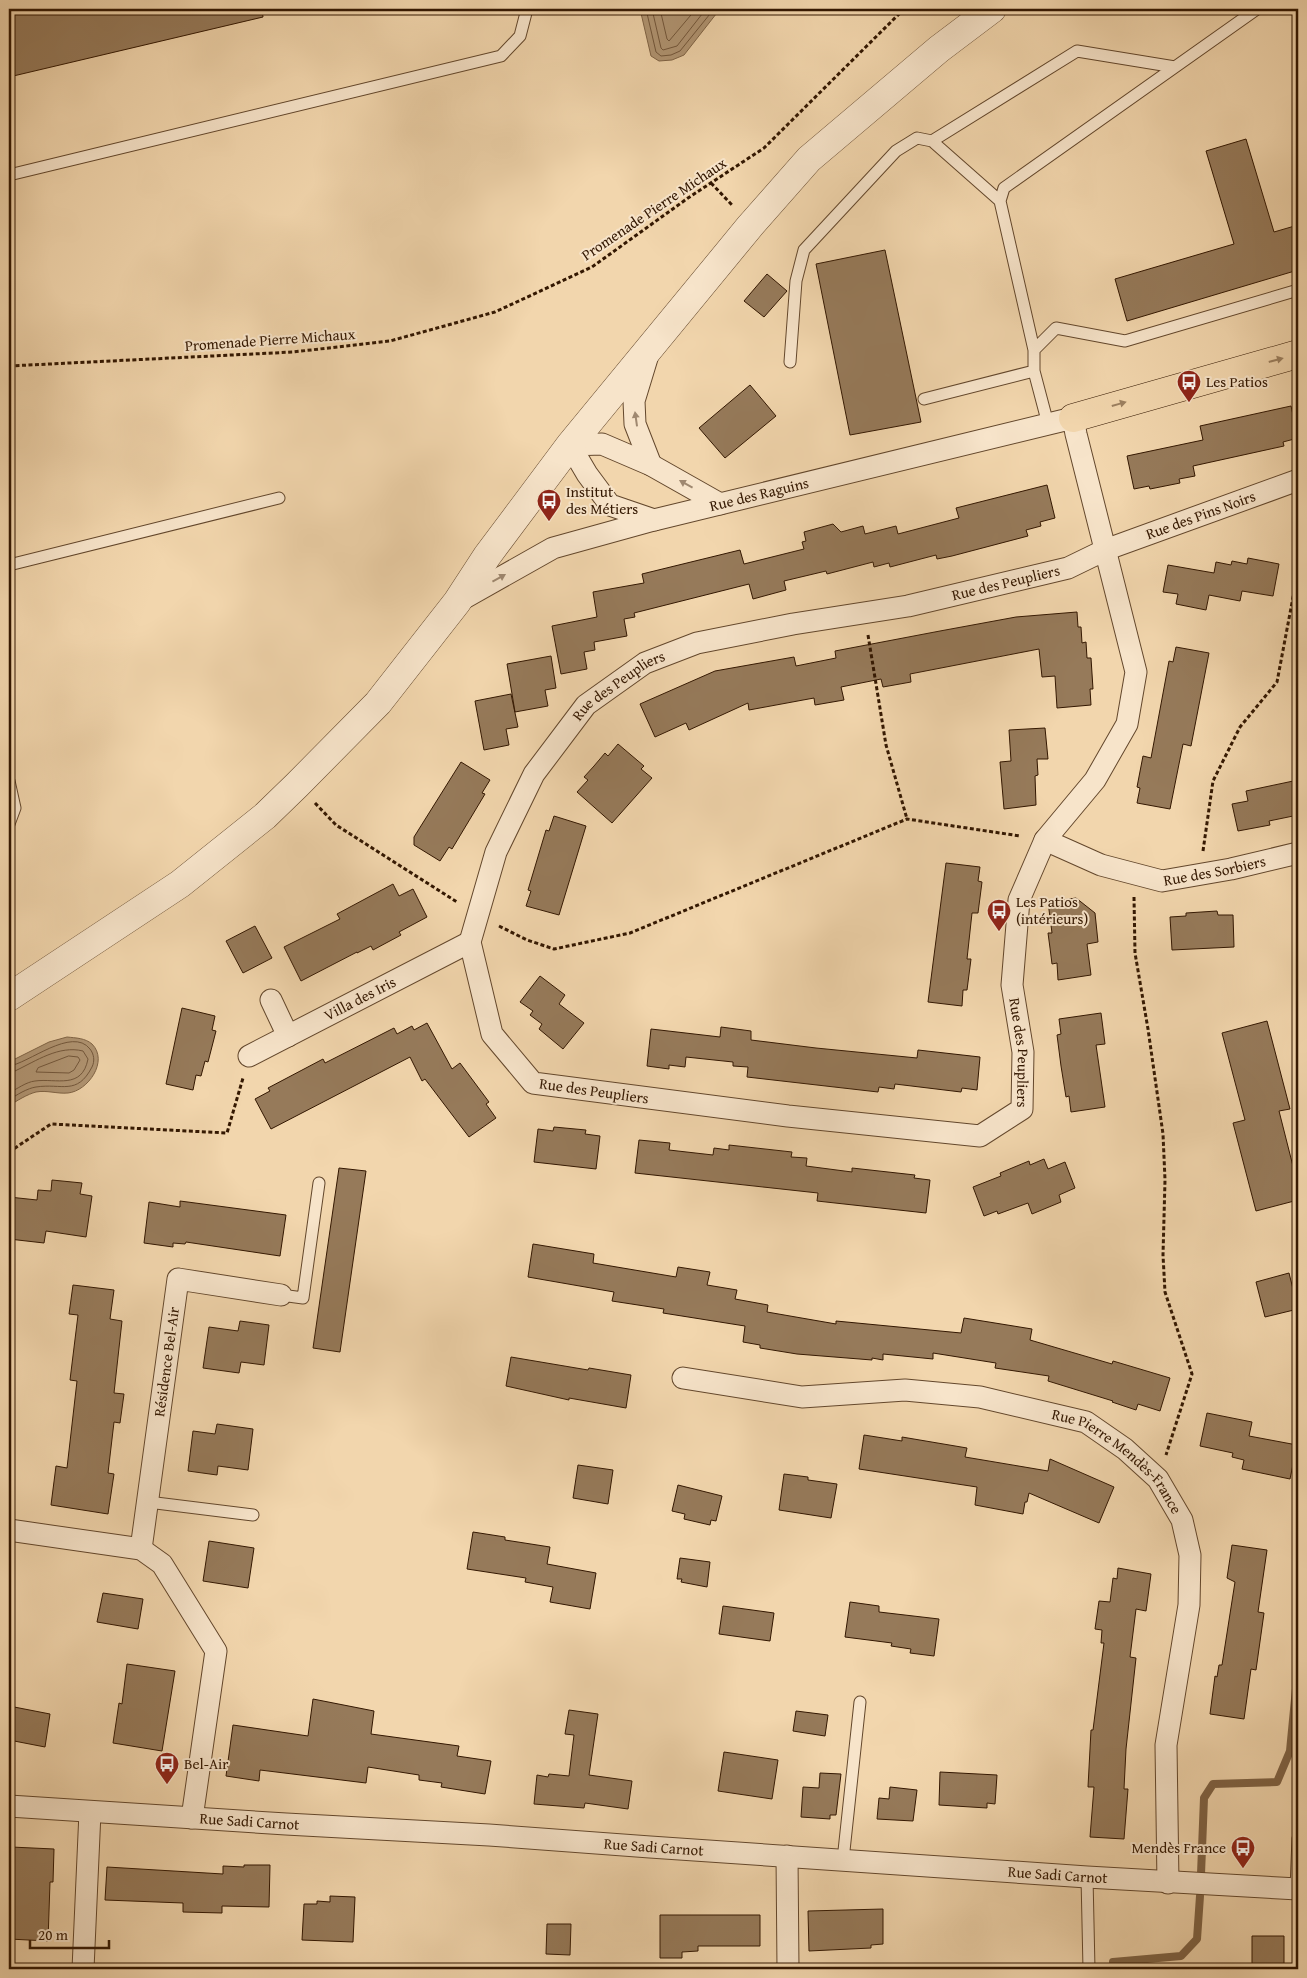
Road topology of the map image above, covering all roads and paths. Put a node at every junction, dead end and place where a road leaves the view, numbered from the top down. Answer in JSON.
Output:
{"nodes":[{"id":1,"x":527,"y":9,"type":"edge"},
{"id":2,"x":904,"y":9,"type":"edge"},
{"id":3,"x":992,"y":9,"type":"edge"},
{"id":4,"x":1257,"y":9,"type":"edge"},
{"id":5,"x":1175,"y":67,"type":"junction"},
{"id":6,"x":932,"y":141,"type":"junction"},
{"id":7,"x":9,"y":175,"type":"edge"},
{"id":8,"x":1000,"y":201,"type":"junction"},
{"id":9,"x":1298,"y":290,"type":"edge"},
{"id":10,"x":1034,"y":350,"type":"junction"},
{"id":11,"x":649,"y":351,"type":"junction"},
{"id":12,"x":1298,"y":354,"type":"edge"},
{"id":13,"x":790,"y":362,"type":"dead end"},
{"id":14,"x":9,"y":366,"type":"edge"},
{"id":15,"x":1034,"y":371,"type":"junction"},
{"id":16,"x":924,"y":399,"type":"dead end"},
{"id":17,"x":1060,"y":421,"type":"junction"},
{"id":18,"x":570,"y":445,"type":"junction"},
{"id":19,"x":651,"y":465,"type":"junction"},
{"id":20,"x":1298,"y":480,"type":"edge"},
{"id":21,"x":278,"y":498,"type":"dead end"},
{"id":22,"x":720,"y":504,"type":"junction"},
{"id":23,"x":654,"y":520,"type":"junction"},
{"id":24,"x":1106,"y":550,"type":"junction"},
{"id":25,"x":9,"y":565,"type":"edge"},
{"id":26,"x":1298,"y":571,"type":"edge"},
{"id":27,"x":457,"y":602,"type":"junction"},
{"id":28,"x":864,"y":612,"type":"junction"},
{"id":29,"x":9,"y":781,"type":"edge"},
{"id":30,"x":298,"y":785,"type":"junction"},
{"id":31,"x":907,"y":819,"type":"junction"},
{"id":32,"x":9,"y":824,"type":"edge"},
{"id":33,"x":1045,"y":840,"type":"junction"},
{"id":34,"x":1298,"y":853,"type":"edge"},
{"id":35,"x":1133,"y":874,"type":"junction"},
{"id":36,"x":1200,"y":875,"type":"junction"},
{"id":37,"x":478,"y":915,"type":"junction"},
{"id":38,"x":470,"y":942,"type":"junction"},
{"id":39,"x":9,"y":996,"type":"edge"},
{"id":40,"x":271,"y":1000,"type":"dead end"},
{"id":41,"x":288,"y":1036,"type":"junction"},
{"id":42,"x":249,"y":1056,"type":"joint"},
{"id":43,"x":9,"y":1152,"type":"edge"},
{"id":44,"x":319,"y":1183,"type":"dead end"},
{"id":45,"x":281,"y":1295,"type":"joint"},
{"id":46,"x":684,"y":1378,"type":"dead end"},
{"id":47,"x":1158,"y":1479,"type":"junction"},
{"id":48,"x":148,"y":1502,"type":"junction"},
{"id":49,"x":253,"y":1516,"type":"dead end"},
{"id":50,"x":9,"y":1530,"type":"edge"},
{"id":51,"x":141,"y":1549,"type":"junction"},
{"id":52,"x":860,"y":1702,"type":"dead end"},
{"id":53,"x":9,"y":1806,"type":"edge"},
{"id":54,"x":90,"y":1812,"type":"junction"},
{"id":55,"x":192,"y":1818,"type":"junction"},
{"id":56,"x":1298,"y":1838,"type":"edge"},
{"id":57,"x":787,"y":1856,"type":"junction"},
{"id":58,"x":843,"y":1860,"type":"junction"},
{"id":59,"x":1086,"y":1877,"type":"junction"},
{"id":60,"x":1168,"y":1882,"type":"junction"},
{"id":61,"x":1297,"y":1889,"type":"edge"},
{"id":62,"x":83,"y":1969,"type":"edge"},
{"id":63,"x":788,"y":1969,"type":"edge"},
{"id":64,"x":1089,"y":1969,"type":"edge"}],
"edges":[{"from":1,"to":7,"type":"lane"},
{"from":2,"to":14,"type":"path","name":"Promenade Pierre Michaux"},
{"from":3,"to":11,"type":"street"},
{"from":4,"to":5,"type":"lane"},
{"from":5,"to":6,"type":"lane"},
{"from":5,"to":8,"type":"lane"},
{"from":6,"to":8,"type":"lane"},
{"from":6,"to":13,"type":"lane"},
{"from":8,"to":10,"type":"lane"},
{"from":9,"to":10,"type":"lane"},
{"from":10,"to":15,"type":"lane"},
{"from":11,"to":18,"type":"street"},
{"from":19,"to":11,"type":"street","one_way":true},
{"from":17,"to":12,"type":"main road","one_way":true},
{"from":15,"to":16,"type":"lane"},
{"from":15,"to":17,"type":"lane"},
{"from":17,"to":22,"type":"street","name":"Rue des Raguins"},
{"from":17,"to":24,"type":"street","name":"Rue des Peupliers"},
{"from":18,"to":19,"type":"street"},
{"from":18,"to":23,"type":"street"},
{"from":18,"to":27,"type":"street"},
{"from":22,"to":19,"type":"street","one_way":true},
{"from":20,"to":24,"type":"street","name":"Rue des Pins Noirs"},
{"from":21,"to":25,"type":"lane"},
{"from":22,"to":23,"type":"street","name":"Rue des Raguins"},
{"from":27,"to":23,"type":"street","name":"Rue des Raguins","one_way":true},
{"from":24,"to":28,"type":"street","name":"Rue des Peupliers"},
{"from":24,"to":33,"type":"street","name":"Rue des Peupliers"},
{"from":26,"to":36,"type":"path"},
{"from":27,"to":30,"type":"street"},
{"from":28,"to":31,"type":"path"},
{"from":28,"to":37,"type":"street","name":"Rue des Peupliers"},
{"from":29,"to":32,"type":"lane"},
{"from":30,"to":37,"type":"path"},
{"from":30,"to":39,"type":"street"},
{"from":31,"to":33,"type":"path"},
{"from":31,"to":37,"type":"path"},
{"from":33,"to":35,"type":"street","name":"Rue des Sorbiers"},
{"from":33,"to":38,"type":"street","name":"Rue des Peupliers"},
{"from":34,"to":36,"type":"street","name":"Rue des Sorbiers"},
{"from":35,"to":36,"type":"street","name":"Rue des Sorbiers"},
{"from":35,"to":47,"type":"path"},
{"from":37,"to":38,"type":"street","name":"Rue des Peupliers"},
{"from":38,"to":41,"type":"street","name":"Villa des Iris"},
{"from":40,"to":41,"type":"street"},
{"from":41,"to":42,"type":"street","name":"Villa des Iris"},
{"from":42,"to":43,"type":"path"},
{"from":44,"to":45,"type":"lane"},
{"from":45,"to":48,"type":"street","name":"Résidence Bel-Air"},
{"from":46,"to":47,"type":"street","name":"Rue Pierre Mendès-France"},
{"from":47,"to":60,"type":"street","name":"Rue Pierre Mendès-France"},
{"from":48,"to":49,"type":"lane"},
{"from":48,"to":51,"type":"street","name":"Résidence Bel-Air"},
{"from":50,"to":51,"type":"street"},
{"from":51,"to":55,"type":"street"},
{"from":52,"to":58,"type":"lane"},
{"from":53,"to":54,"type":"street","name":"Rue Sadi Carnot"},
{"from":54,"to":55,"type":"street","name":"Rue Sadi Carnot"},
{"from":54,"to":62,"type":"street"},
{"from":55,"to":57,"type":"street","name":"Rue Sadi Carnot"},
{"from":56,"to":61,"type":"lane"},
{"from":57,"to":58,"type":"street","name":"Rue Sadi Carnot"},
{"from":57,"to":63,"type":"street"},
{"from":58,"to":59,"type":"street","name":"Rue Sadi Carnot"},
{"from":59,"to":60,"type":"street","name":"Rue Sadi Carnot"},
{"from":59,"to":64,"type":"lane"},
{"from":60,"to":61,"type":"street","name":"Rue Sadi Carnot"}]}
